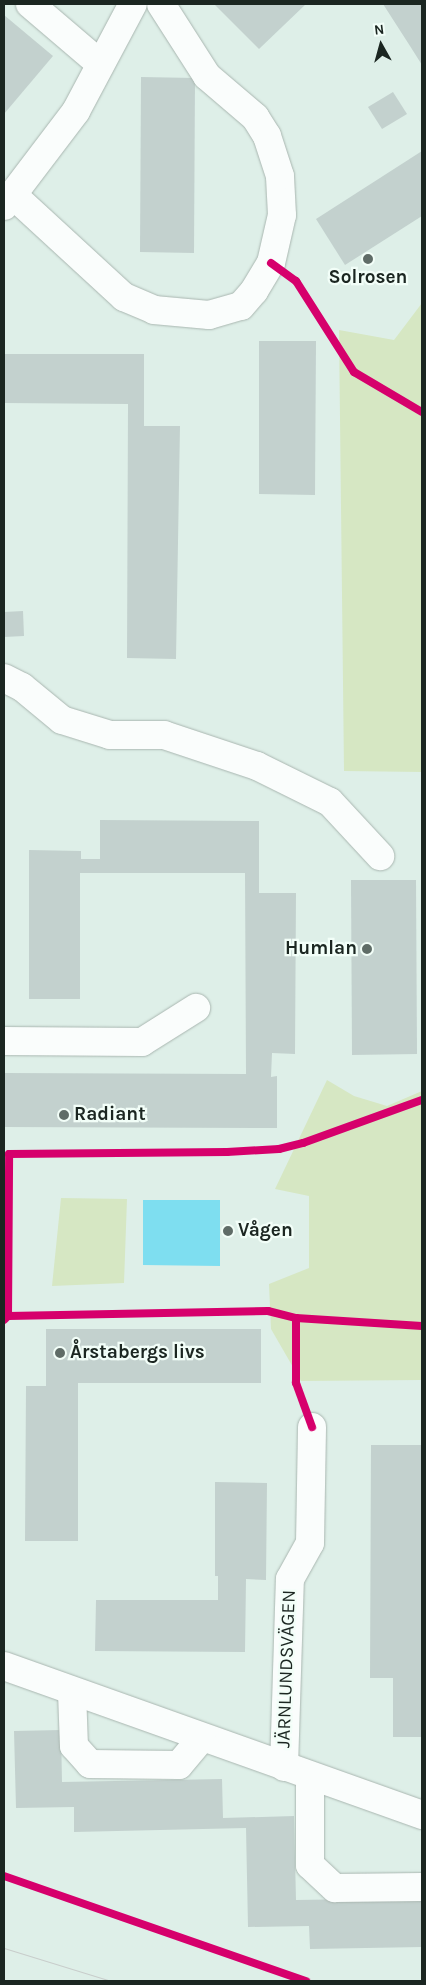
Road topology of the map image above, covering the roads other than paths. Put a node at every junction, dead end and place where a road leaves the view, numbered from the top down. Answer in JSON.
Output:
{"nodes":[{"id":1,"x":30,"y":4,"type":"edge"},
{"id":2,"x":133,"y":4,"type":"edge"},
{"id":3,"x":161,"y":4,"type":"edge"},
{"id":4,"x":99,"y":63,"type":"junction"},
{"id":5,"x":8,"y":200,"type":"edge"},
{"id":6,"x":4,"y":678,"type":"edge"},
{"id":7,"x":380,"y":856,"type":"dead end"},
{"id":8,"x":196,"y":1008,"type":"dead end"},
{"id":9,"x":4,"y":1041,"type":"edge"},
{"id":10,"x":312,"y":1427,"type":"dead end"},
{"id":11,"x":4,"y":1666,"type":"edge"},
{"id":12,"x":72,"y":1692,"type":"junction"},
{"id":13,"x":202,"y":1738,"type":"junction"},
{"id":14,"x":284,"y":1767,"type":"junction"},
{"id":15,"x":310,"y":1776,"type":"junction"},
{"id":16,"x":422,"y":1815,"type":"edge"},
{"id":17,"x":422,"y":1887,"type":"edge"}],
"edges":[{"from":1,"to":4,"type":"street"},
{"from":2,"to":4,"type":"street"},
{"from":3,"to":5,"type":"street"},
{"from":4,"to":5,"type":"street"},
{"from":6,"to":7,"type":"street"},
{"from":8,"to":9,"type":"street"},
{"from":10,"to":14,"type":"street","name":"JÄRNLUNDSVÄGEN"},
{"from":11,"to":12,"type":"street","name":"JÄRNLUNDSVÄGEN"},
{"from":12,"to":13,"type":"street","name":"JÄRNLUNDSVÄGEN"},
{"from":12,"to":13,"type":"street"},
{"from":13,"to":14,"type":"street","name":"JÄRNLUNDSVÄGEN"},
{"from":14,"to":15,"type":"street","name":"JÄRNLUNDSVÄGEN"},
{"from":15,"to":16,"type":"street","name":"JÄRNLUNDSVÄGEN"},
{"from":15,"to":17,"type":"street"}]}
